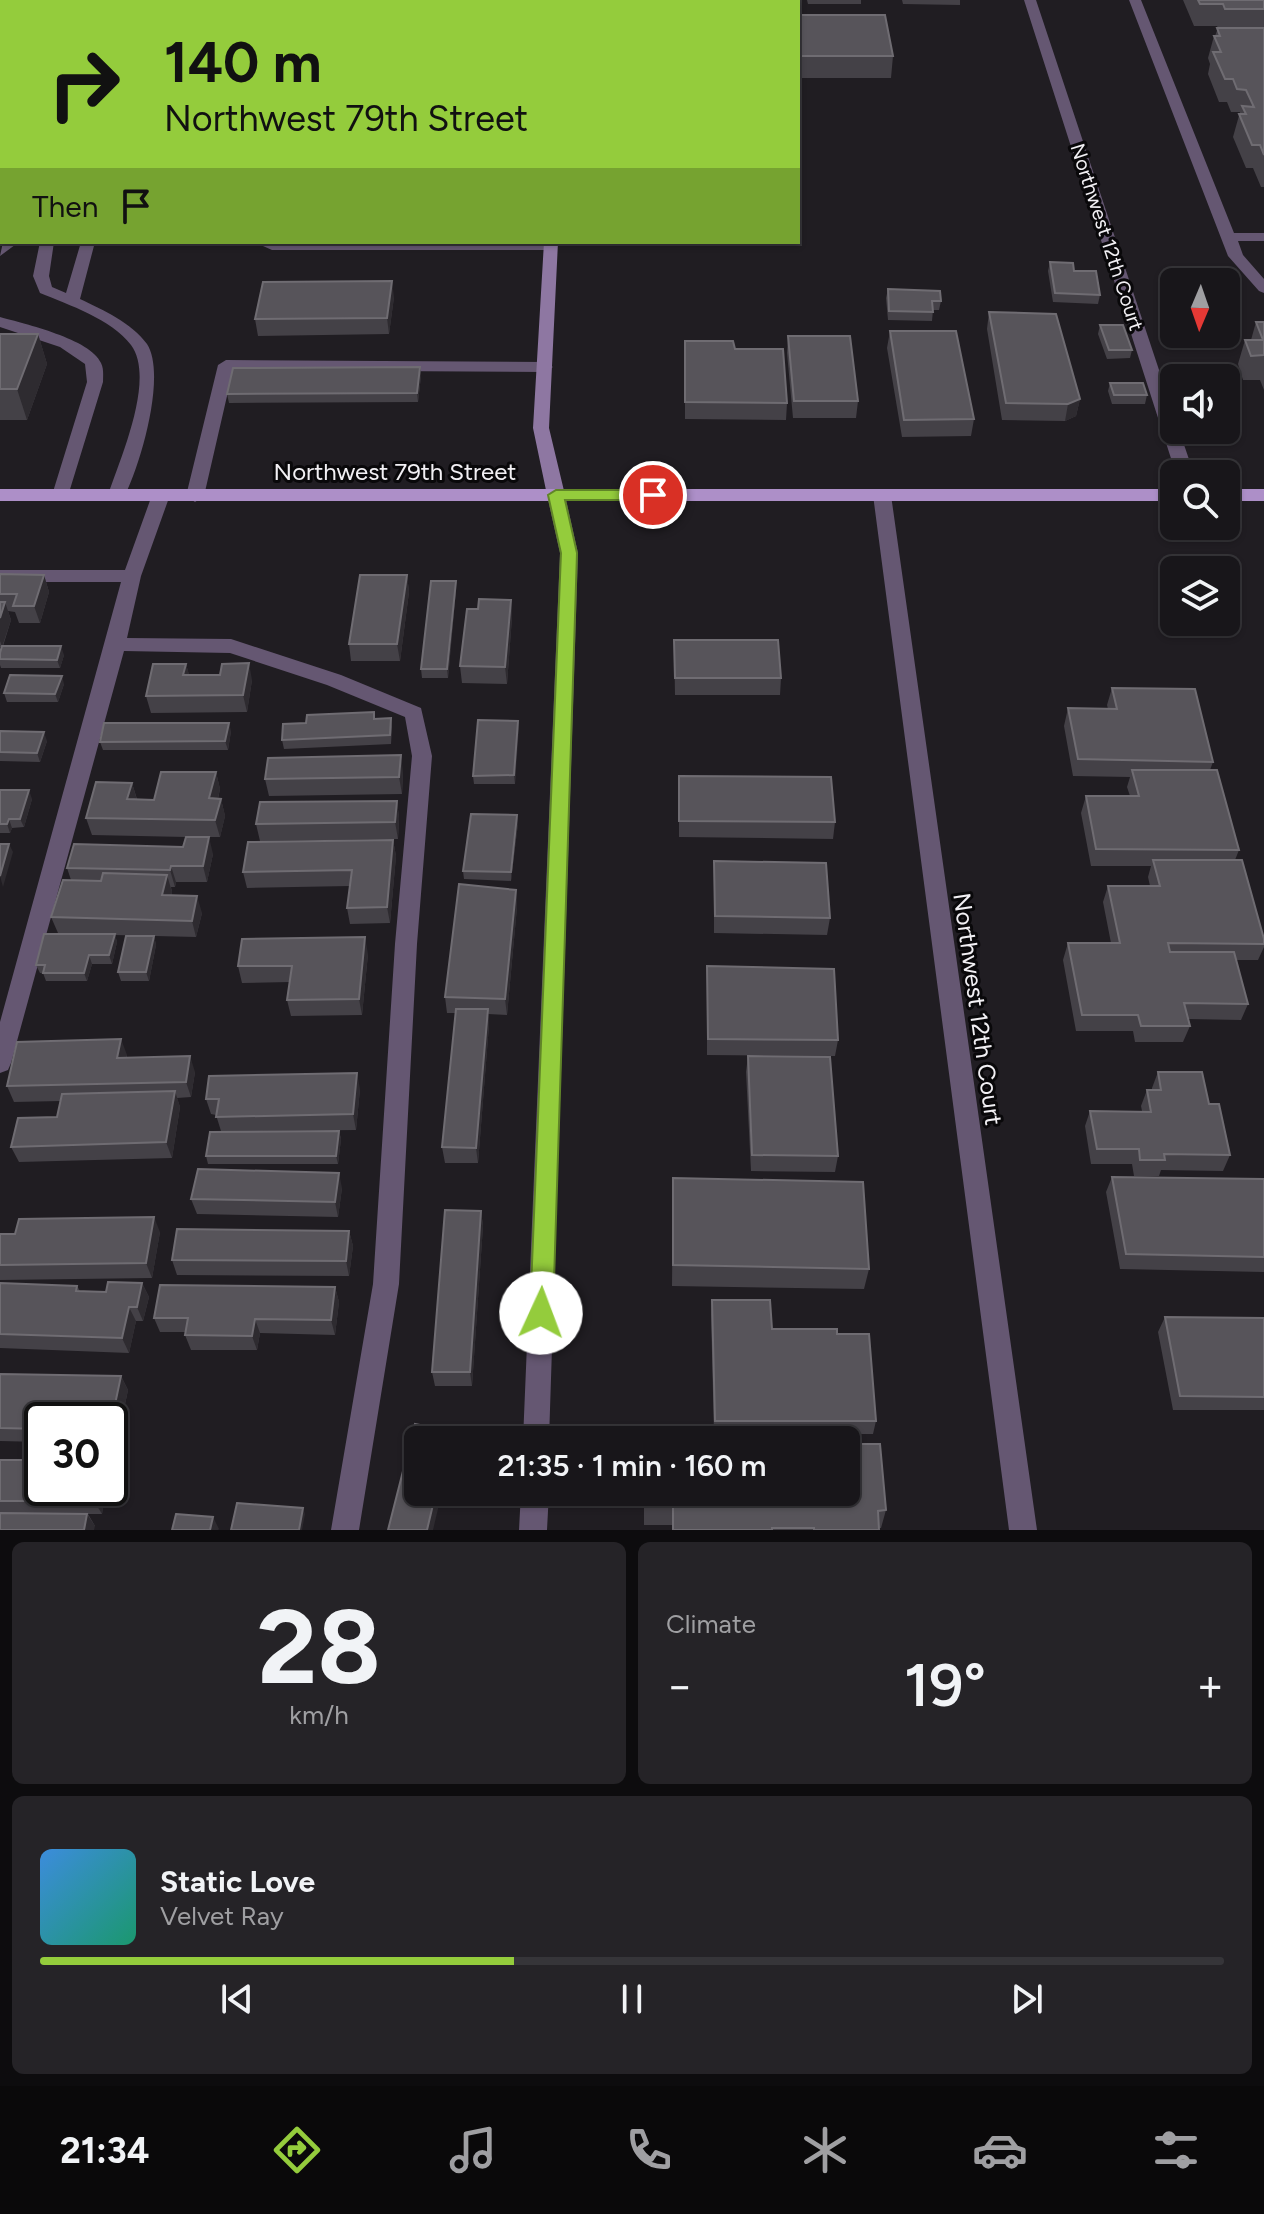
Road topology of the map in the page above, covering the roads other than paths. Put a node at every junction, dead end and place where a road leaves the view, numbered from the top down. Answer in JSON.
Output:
{"nodes":[{"id":1,"x":1030,"y":0,"type":"edge"},
{"id":2,"x":1135,"y":0,"type":"edge"},
{"id":3,"x":1228,"y":237,"type":"junction"},
{"id":4,"x":1264,"y":237,"type":"edge"},
{"id":5,"x":47,"y":244,"type":"edge"},
{"id":6,"x":87,"y":244,"type":"edge"},
{"id":7,"x":266,"y":244,"type":"edge"},
{"id":8,"x":551,"y":244,"type":"edge"},
{"id":9,"x":1264,"y":288,"type":"edge"},
{"id":10,"x":72,"y":301,"type":"junction"},
{"id":11,"x":0,"y":322,"type":"edge"},
{"id":12,"x":545,"y":367,"type":"junction"},
{"id":13,"x":1180,"y":460,"type":"edge"},
{"id":14,"x":0,"y":495,"type":"edge"},
{"id":15,"x":61,"y":495,"type":"junction"},
{"id":16,"x":117,"y":495,"type":"junction"},
{"id":17,"x":161,"y":495,"type":"junction"},
{"id":18,"x":556,"y":495,"type":"junction"},
{"id":19,"x":882,"y":495,"type":"junction"},
{"id":20,"x":1160,"y":495,"type":"edge"},
{"id":21,"x":1240,"y":495,"type":"edge"},
{"id":22,"x":1264,"y":495,"type":"edge"},
{"id":23,"x":195,"y":496,"type":"junction"},
{"id":24,"x":0,"y":576,"type":"edge"},
{"id":25,"x":132,"y":576,"type":"junction"},
{"id":26,"x":116,"y":644,"type":"junction"},
{"id":27,"x":0,"y":1063,"type":"edge"},
{"id":28,"x":537,"y":1426,"type":"edge"},
{"id":29,"x":534,"y":1506,"type":"edge"},
{"id":30,"x":345,"y":1530,"type":"edge"},
{"id":31,"x":533,"y":1530,"type":"edge"},
{"id":32,"x":1023,"y":1530,"type":"edge"}],
"edges":[{"from":1,"to":13,"type":"street","name":"Northwest 12th Court"},
{"from":2,"to":3,"type":"street"},
{"from":3,"to":4,"type":"street"},
{"from":3,"to":9,"type":"street"},
{"from":5,"to":10,"type":"street"},
{"from":6,"to":10,"type":"street"},
{"from":7,"to":8,"type":"street"},
{"from":8,"to":12,"type":"main road"},
{"from":10,"to":16,"type":"street"},
{"from":11,"to":15,"type":"street"},
{"from":12,"to":18,"type":"main road"},
{"from":12,"to":23,"type":"street"},
{"from":14,"to":15,"type":"main road","name":"Northwest 79th Street"},
{"from":15,"to":16,"type":"main road","name":"Northwest 79th Street"},
{"from":16,"to":17,"type":"main road","name":"Northwest 79th Street"},
{"from":17,"to":23,"type":"main road","name":"Northwest 79th Street"},
{"from":17,"to":25,"type":"street"},
{"from":18,"to":19,"type":"main road","name":"Northwest 79th Street"},
{"from":18,"to":23,"type":"main road","name":"Northwest 79th Street"},
{"from":18,"to":28,"type":"street"},
{"from":19,"to":20,"type":"main road","name":"Northwest 79th Street"},
{"from":19,"to":32,"type":"street","name":"Northwest 12th Court"},
{"from":21,"to":22,"type":"main road"},
{"from":24,"to":25,"type":"street"},
{"from":25,"to":26,"type":"street"},
{"from":26,"to":27,"type":"street"},
{"from":26,"to":30,"type":"street"},
{"from":29,"to":31,"type":"street"}]}
